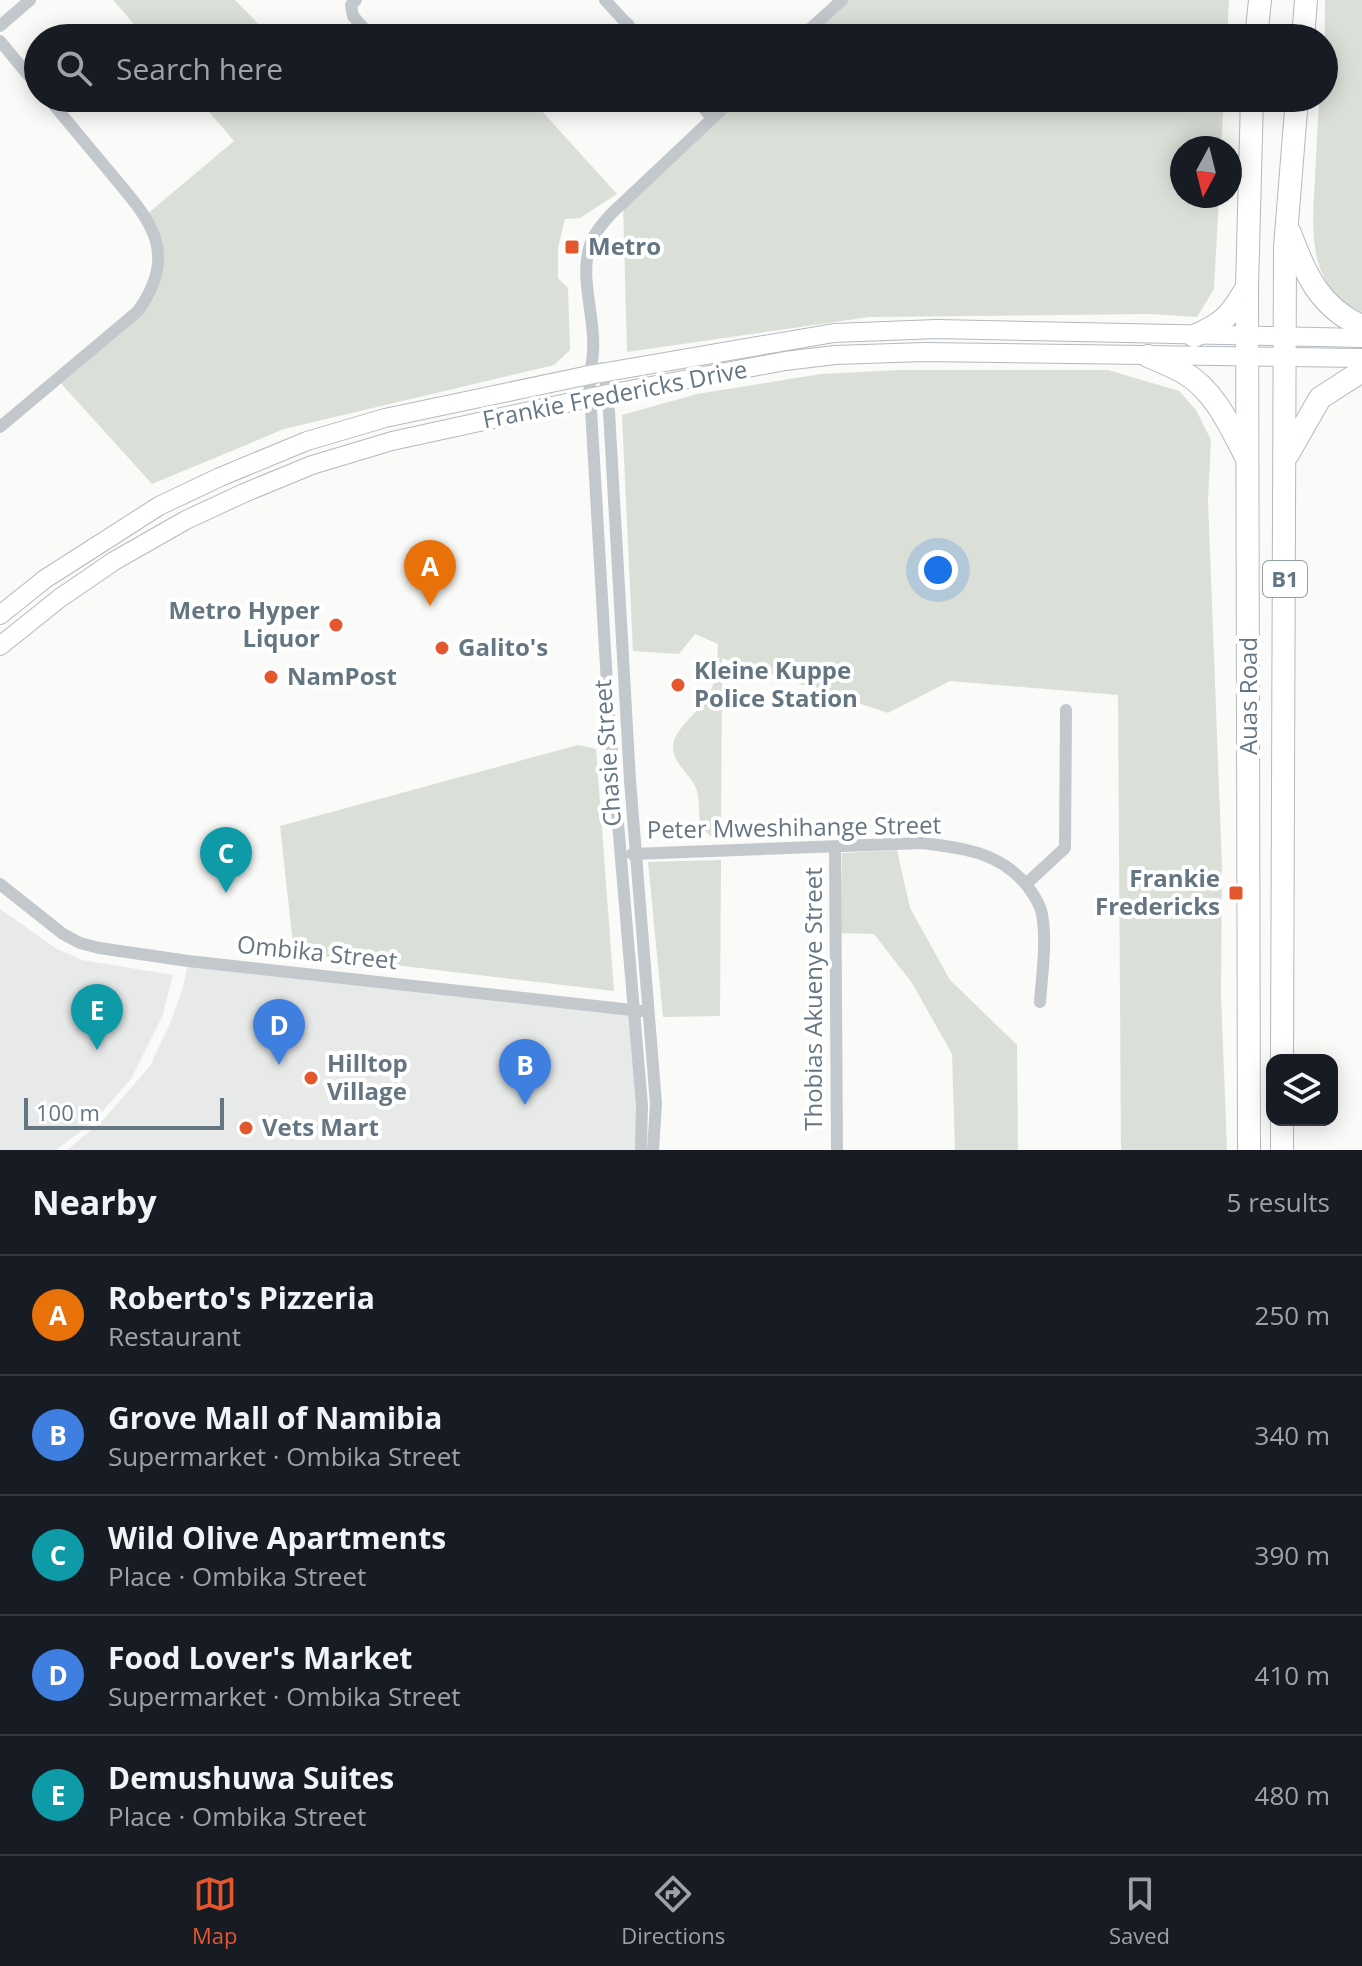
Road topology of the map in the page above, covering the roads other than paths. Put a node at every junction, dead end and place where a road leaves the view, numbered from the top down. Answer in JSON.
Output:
{"nodes":[{"id":1,"x":30,"y":0,"type":"edge"},
{"id":2,"x":356,"y":0,"type":"edge"},
{"id":3,"x":605,"y":0,"type":"edge"},
{"id":4,"x":1260,"y":0,"type":"edge"},
{"id":5,"x":1306,"y":0,"type":"edge"},
{"id":6,"x":838,"y":1,"type":"edge"},
{"id":7,"x":360,"y":24,"type":"edge"},
{"id":8,"x":628,"y":24,"type":"edge"},
{"id":9,"x":814,"y":24,"type":"edge"},
{"id":10,"x":1257,"y":24,"type":"edge"},
{"id":11,"x":1304,"y":24,"type":"edge"},
{"id":12,"x":0,"y":26,"type":"edge"},
{"id":13,"x":0,"y":41,"type":"edge"},
{"id":14,"x":24,"y":70,"type":"edge"},
{"id":15,"x":60,"y":112,"type":"edge"},
{"id":16,"x":707,"y":112,"type":"edge"},
{"id":17,"x":719,"y":112,"type":"edge"},
{"id":18,"x":1252,"y":112,"type":"edge"},
{"id":19,"x":1296,"y":112,"type":"edge"},
{"id":20,"x":712,"y":118,"type":"junction"},
{"id":21,"x":1287,"y":225,"type":"junction"},
{"id":22,"x":1247,"y":287,"type":"junction"},
{"id":23,"x":1362,"y":326,"type":"edge"},
{"id":24,"x":1194,"y":336,"type":"junction"},
{"id":25,"x":1362,"y":338,"type":"edge"},
{"id":26,"x":1248,"y":347,"type":"junction"},
{"id":27,"x":1286,"y":347,"type":"junction"},
{"id":28,"x":1148,"y":356,"type":"junction"},
{"id":29,"x":1362,"y":358,"type":"edge"},
{"id":30,"x":1362,"y":371,"type":"edge"},
{"id":31,"x":597,"y":374,"type":"junction"},
{"id":32,"x":600,"y":395,"type":"junction"},
{"id":33,"x":0,"y":427,"type":"edge"},
{"id":34,"x":1285,"y":459,"type":"junction"},
{"id":35,"x":1249,"y":464,"type":"junction"},
{"id":36,"x":0,"y":615,"type":"edge"},
{"id":37,"x":0,"y":646,"type":"edge"},
{"id":38,"x":1066,"y":710,"type":"dead end"},
{"id":39,"x":835,"y":847,"type":"junction"},
{"id":40,"x":621,"y":854,"type":"junction"},
{"id":41,"x":637,"y":854,"type":"junction"},
{"id":42,"x":0,"y":884,"type":"edge"},
{"id":43,"x":1026,"y":884,"type":"junction"},
{"id":44,"x":1040,"y":1002,"type":"dead end"},
{"id":45,"x":634,"y":1011,"type":"junction"},
{"id":46,"x":649,"y":1011,"type":"junction"},
{"id":47,"x":1282,"y":1054,"type":"edge"},
{"id":48,"x":1282,"y":1126,"type":"edge"},
{"id":49,"x":641,"y":1150,"type":"edge"},
{"id":50,"x":653,"y":1150,"type":"edge"},
{"id":51,"x":837,"y":1150,"type":"edge"},
{"id":52,"x":1249,"y":1150,"type":"edge"},
{"id":53,"x":1282,"y":1150,"type":"edge"}],
"edges":[{"from":1,"to":12,"type":"street"},
{"from":2,"to":7,"type":"street"},
{"from":3,"to":8,"type":"street"},
{"from":4,"to":10,"type":"highway"},
{"from":5,"to":11,"type":"highway"},
{"from":6,"to":9,"type":"street"},
{"from":13,"to":14,"type":"street"},
{"from":15,"to":33,"type":"street"},
{"from":16,"to":20,"type":"street"},
{"from":17,"to":20,"type":"street","name":"Chasie Street"},
{"from":18,"to":22,"type":"highway","name":"Auas Road","number":"B1"},
{"from":19,"to":21,"type":"highway","name":"Auas Road","number":"B1"},
{"from":20,"to":31,"type":"street","name":"Chasie Street"},
{"from":21,"to":23,"type":"highway"},
{"from":21,"to":27,"type":"highway","name":"Auas Road","number":"B1"},
{"from":22,"to":24,"type":"highway"},
{"from":22,"to":26,"type":"highway","name":"Auas Road","number":"B1"},
{"from":24,"to":26,"type":"main road","name":"Frankie Fredericks Drive"},
{"from":24,"to":31,"type":"main road","name":"Frankie Fredericks Drive"},
{"from":25,"to":27,"type":"main road"},
{"from":26,"to":27,"type":"main road","name":"Frankie Fredericks Drive"},
{"from":26,"to":28,"type":"main road","name":"Frankie Fredericks Drive"},
{"from":26,"to":35,"type":"highway","name":"Auas Road","number":"B1"},
{"from":27,"to":29,"type":"main road"},
{"from":27,"to":34,"type":"highway","name":"Auas Road","number":"B1"},
{"from":28,"to":32,"type":"main road","name":"Frankie Fredericks Drive"},
{"from":28,"to":35,"type":"highway"},
{"from":30,"to":34,"type":"highway"},
{"from":31,"to":32,"type":"street","name":"Chasie Street"},
{"from":31,"to":36,"type":"main road","name":"Frankie Fredericks Drive"},
{"from":32,"to":37,"type":"main road","name":"Frankie Fredericks Drive"},
{"from":32,"to":40,"type":"street","name":"Chasie Street"},
{"from":32,"to":41,"type":"street","name":"Chasie Street"},
{"from":34,"to":47,"type":"highway","name":"Auas Road","number":"B1"},
{"from":35,"to":52,"type":"highway","name":"Auas Road","number":"B1"},
{"from":38,"to":43,"type":"street"},
{"from":39,"to":41,"type":"street","name":"Peter Mweshihange Street"},
{"from":39,"to":43,"type":"street","name":"Peter Mweshihange Street"},
{"from":39,"to":51,"type":"street","name":"Thobias Akuenye Street"},
{"from":40,"to":41,"type":"street","name":"Peter Mweshihange Street"},
{"from":40,"to":45,"type":"street","name":"Chasie Street"},
{"from":41,"to":46,"type":"street","name":"Chasie Street"},
{"from":42,"to":45,"type":"street","name":"Ombika Street"},
{"from":43,"to":44,"type":"street","name":"Peter Mweshihange Street"},
{"from":45,"to":46,"type":"street","name":"Ombika Street"},
{"from":45,"to":49,"type":"street","name":"Chasie Street"},
{"from":46,"to":50,"type":"street","name":"Chasie Street"},
{"from":48,"to":53,"type":"highway"}]}
